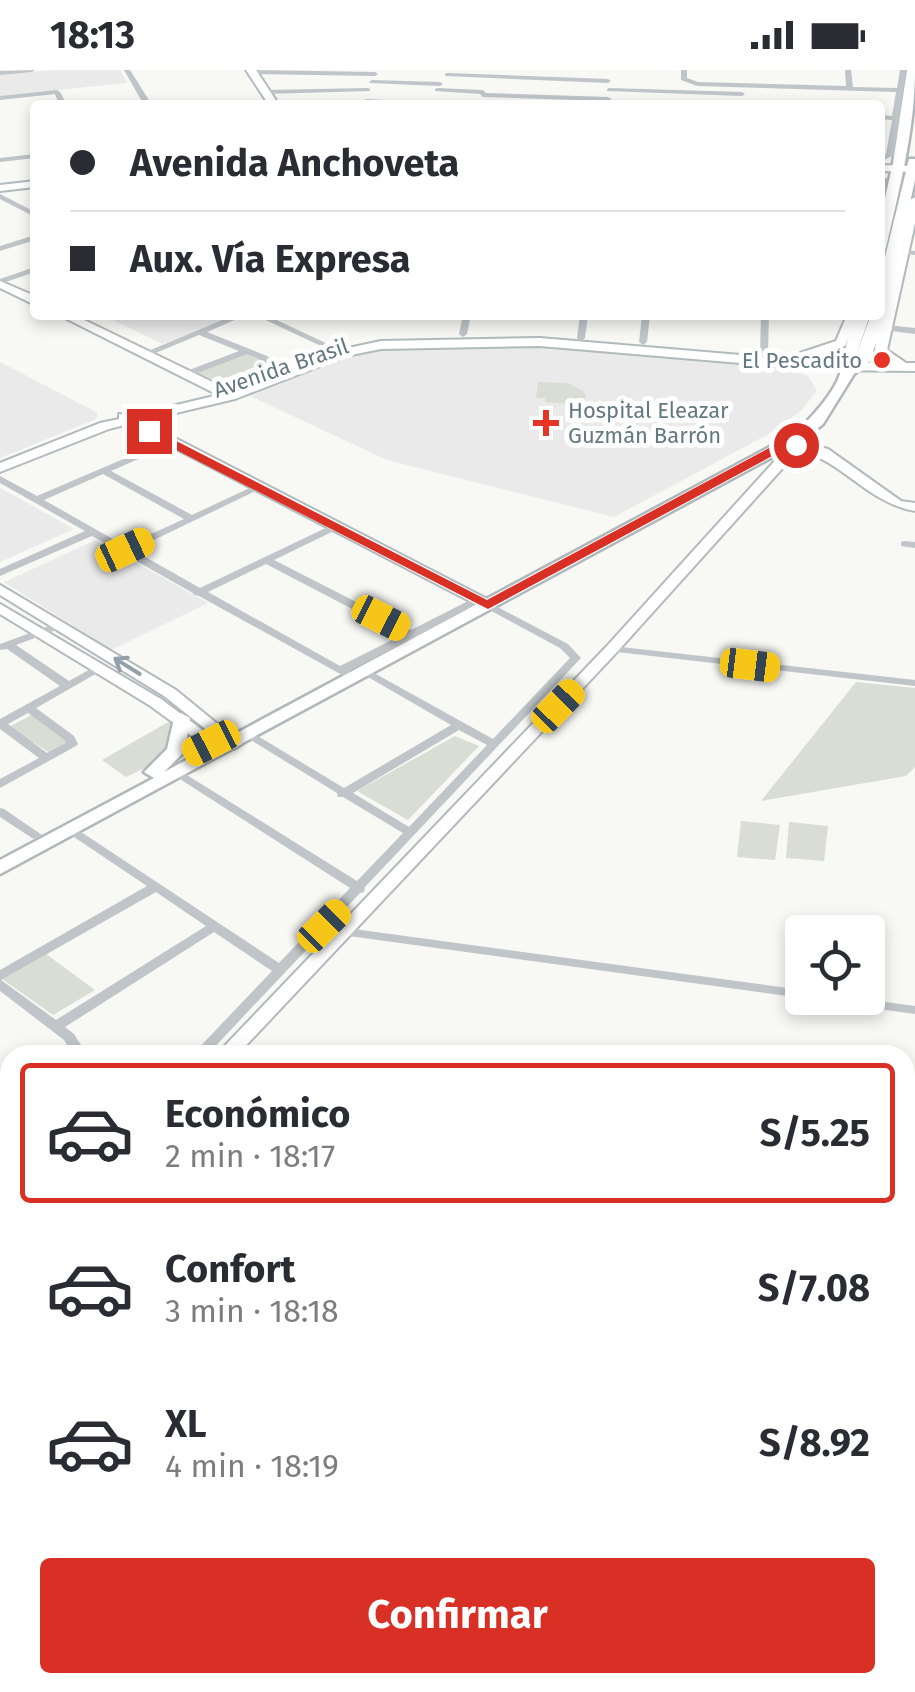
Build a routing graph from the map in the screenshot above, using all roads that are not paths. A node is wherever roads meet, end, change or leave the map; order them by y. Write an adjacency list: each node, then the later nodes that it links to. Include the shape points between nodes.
1 (32, 70): 10 (street)
2 (127, 70): 22 (street)
3 (609, 70): 18 (street)
4 (684, 70): 15 (street, via 690,83)
5 (848, 70): 14 (street)
6 (902, 70): 16 (street)
7 (912, 70): 34 (main road)
8 (252, 71): 12 (street); 17 (main road)
9 (446, 72): 11 (street); 13 (street)
10 (0, 73)
11 (487, 77): 18 (street); 19 (street)
12 (373, 79): 13 (street); 17 (street)
13 (438, 87): 19 (street); 24 (street)
14 (850, 88): 15 (street); 16 (street)
15 (742, 90): 18 (street); 27 (street)
16 (900, 90): 29 (street)
17 (265, 92): 23 (main road)
18 (608, 94): 26 (street)
19 (483, 97): 25 (street)
20 (0, 98): 21 (street, via 57,92)
21 (61, 100)
22 (145, 100)
23 (271, 100)
24 (435, 100)
25 (523, 100)
26 (546, 100)
27 (742, 100)
28 (885, 117): 29 (street)
29 (898, 118): 32 (street)
30 (915, 147): 34 (main road)
31 (30, 157): 33 (street)
32 (885, 159)
33 (0, 160)
34 (908, 166): 40 (main road); 43 (main road)
35 (30, 182): 36 (main road)
36 (0, 185)
37 (0, 196): 39 (street)
38 (915, 200): 40 (main road)
39 (30, 212)
40 (908, 224): 43 (main road)
41 (30, 239): 42 (street)
42 (0, 249)
43 (895, 251): 46 (main road); 47 (main road)
44 (30, 271): 45 (street)
45 (0, 283): 48 (main road)
46 (885, 288)
47 (885, 296)
48 (30, 298)
49 (75, 320): 68 (main road)
50 (229, 320): 60 (street)
51 (270, 320): 65 (street)
52 (466, 320): 61 (street)
53 (583, 320): 63 (street)
54 (645, 320): 64 (street)
55 (766, 320): 67 (street)
56 (850, 320): 69 (main road, via 842,343)
57 (862, 320): 70 (main road)
58 (879, 323): 59 (street); 70 (main road); 72 (main road, via 881,352)
59 (915, 331)
60 (199, 332): 66 (street); 68 (street)
61 (463, 334): 62 (main road, Avenida Brasil); 63 (main road, Avenida Brasil)
62 (419, 338): 65 (main road, Avenida Brasil); 70 (main road, Avenida Brasil)
63 (581, 338): 64 (main road, Avenida Brasil)
64 (643, 342): 67 (main road, Avenida Brasil)
65 (337, 350): 71 (main road, Avenida Brasil); 74 (main road, Avenida Brasil)
66 (248, 351): 71 (street); 73 (street)
67 (764, 352): 69 (main road, Avenida Brasil)
68 (145, 354): 73 (main road)
69 (804, 356): 70 (main road, Avenida Brasil)
70 (856, 365): 72 (main road, Avenida Brasil); 77 (main road)
71 (284, 366): 74 (main road, Avenida Brasil)
72 (912, 367)
73 (188, 374): 74 (main road)
74 (225, 394): 75 (main road, Avenida Brasil)
75 (123, 417): 76 (main road); 78 (main road, Avenida Brasil)
76 (170, 442): 79 (street); 81 (main road)
77 (797, 442): 83 (main road); 92 (main road); 98 (main road)
78 (0, 465)
79 (104, 471): 82 (street); 84 (street)
80 (0, 479): 82 (street)
81 (259, 487): 84 (street); 85 (main road)
82 (36, 500): 86 (street)
83 (915, 508)
84 (192, 519): 87 (street)
85 (336, 526): 88 (street); 92 (main road)
86 (92, 532): 87 (street); 89 (street)
87 (125, 550): 91 (street)
88 (266, 560): 91 (street); 96 (street)
89 (0, 573)
90 (0, 589): 94 (main road)
91 (198, 592): 100 (street)
92 (482, 602): 96 (main road); 108 (street, via 576,658)
93 (0, 608): 95 (main road)
94 (60, 625): 95 (street); 107 (main road, one-way to 94, via 170,693)
95 (43, 633): 97 (street); 99 (main road)
96 (415, 637): 100 (main road)
97 (4, 646): 102 (street)
98 (612, 649): 101 (street); 124 (main road)
99 (100, 668): 102 (street); 104 (main road)
100 (353, 673): 106 (street); 107 (main road)
101 (915, 683)
102 (67, 685): 103 (street)
103 (30, 709): 105 (street); 109 (street, via 73,741)
104 (181, 718): 107 (main road); 110 (main road, via 176,751)
105 (0, 724): 109 (street)
106 (460, 725): 108 (street); 113 (street)
107 (230, 741): 110 (main road); 111 (main road); 113 (street)
108 (495, 745): 116 (street)
109 (46, 758): 112 (street)
110 (153, 772): 117 (main road)
111 (178, 774): 115 (main road); 121 (street)
112 (0, 784)
113 (342, 794): 116 (street)
114 (0, 812): 117 (street)
115 (72, 830): 119 (main road); 120 (street)
116 (410, 832): 121 (street)
117 (36, 835): 118 (main road)
118 (0, 853)
119 (0, 868)
120 (154, 888): 123 (street); 126 (street)
121 (360, 889): 122 (street)
122 (324, 926): 124 (street); 125 (street)
123 (213, 927): 125 (street); 130 (street)
124 (342, 932): 127 (street); 133 (main road)
125 (280, 970): 132 (street)
126 (0, 980): 130 (street)
127 (785, 992)
128 (885, 1006): 129 (street)
129 (915, 1010)
130 (56, 1026): 131 (street)
131 (74, 1045)
132 (209, 1045)
133 (235, 1045)

